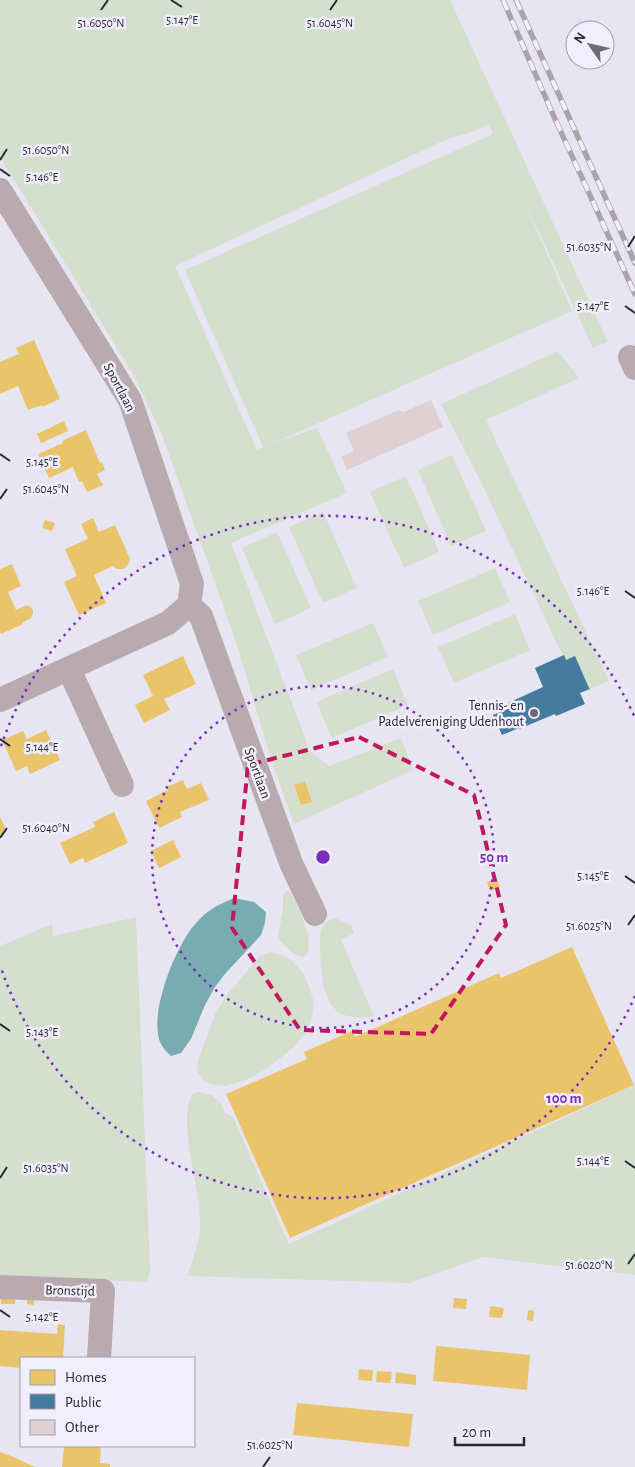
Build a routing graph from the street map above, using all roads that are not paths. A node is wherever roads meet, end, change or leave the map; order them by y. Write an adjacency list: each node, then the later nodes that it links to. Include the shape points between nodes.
1 (0, 190): 2 (street, Sportlaan, via 130,400 192,584)
2 (189, 605): 3 (street, via 168,623); 6 (street, Sportlaan, via 201,616 291,863)
3 (69, 669): 4 (street); 5 (street)
4 (0, 700)
5 (122, 785)
6 (315, 914)
7 (0, 1287): 8 (street, Bronstijd, via 103,1291)
8 (100, 1357)

